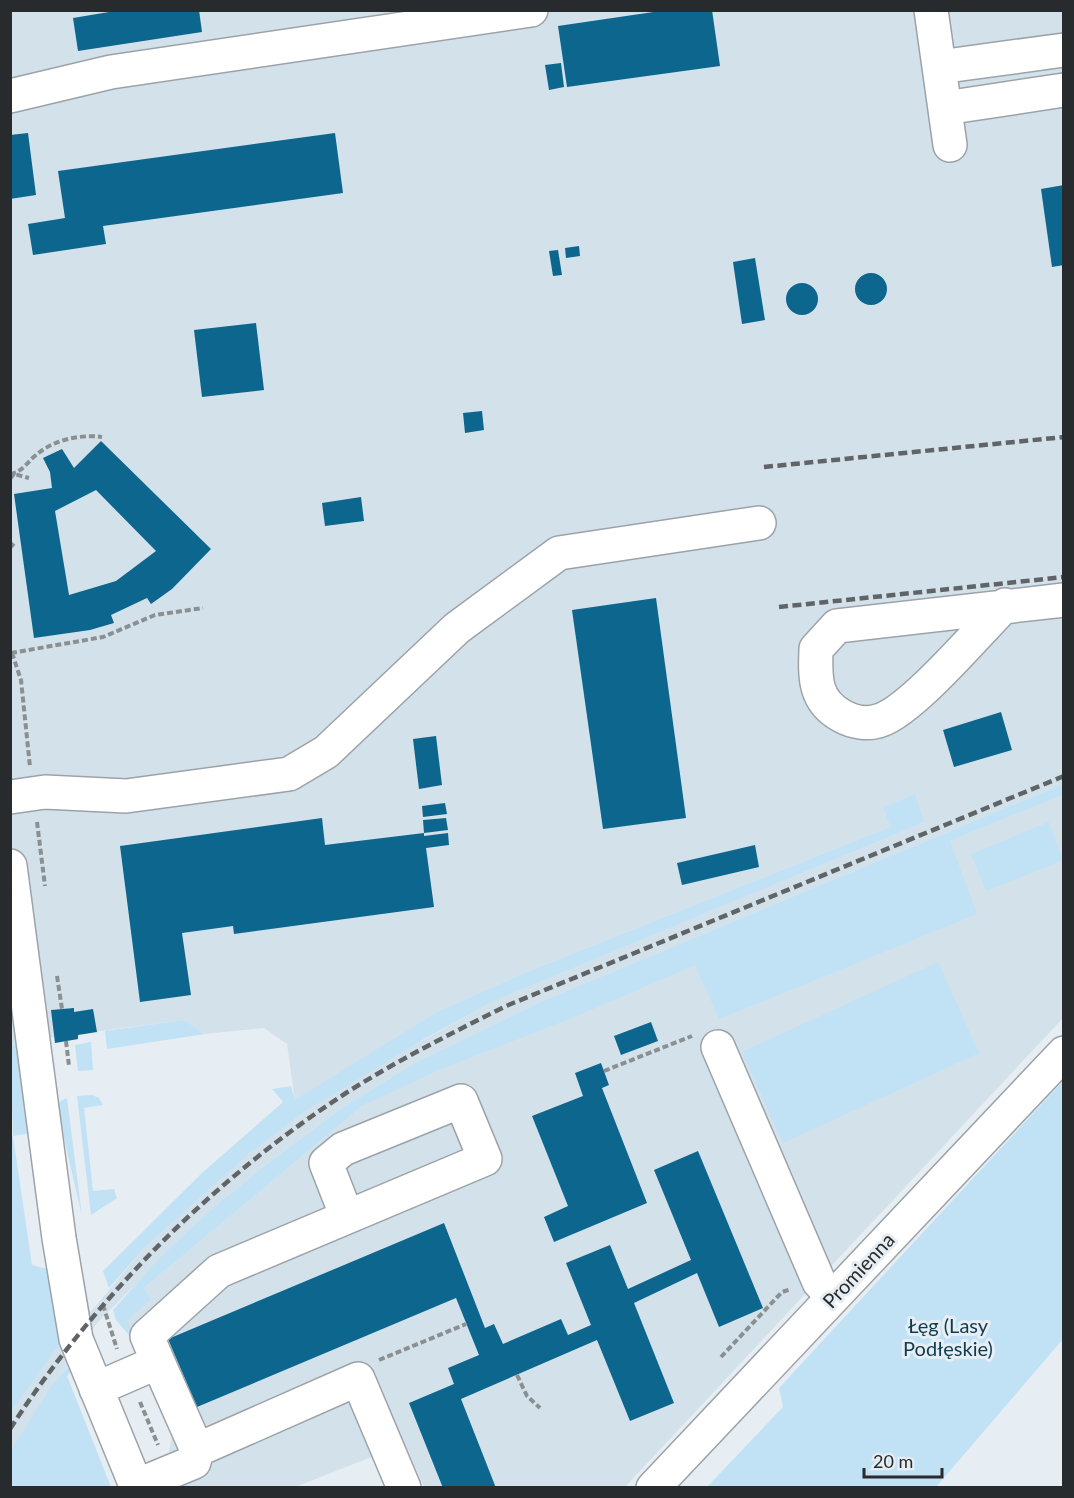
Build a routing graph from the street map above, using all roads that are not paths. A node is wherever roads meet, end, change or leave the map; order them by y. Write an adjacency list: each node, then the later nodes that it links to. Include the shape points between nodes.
1 (531, 10): 6 (street, via 111,72)
2 (931, 10): 4 (street)
3 (1064, 50): 4 (street)
4 (939, 67): 7 (street)
5 (1064, 90): 7 (street)
6 (10, 96)
7 (945, 108): 8 (street)
8 (950, 145)
9 (759, 523): 12 (street, via 559,553 457,628 326,752 289,774 126,796)
10 (1064, 600): 11 (street)
11 (1005, 605): 11 (street, via 905,706 880,721 854,722 829,709 815,682 816,649 837,626)
12 (22, 795)
13 (10, 866): 19 (street, via 59,1238 76,1339)
14 (709, 1040): 17 (street, via 819,1282)
15 (1064, 1053): 17 (street, Promienna)
16 (347, 1217): 16 (street, via 485,1159 461,1101 343,1149 326,1163); 18 (street, via 219,1271 147,1336)
17 (833, 1297): 23 (street, Promienna)
18 (158, 1362): 19 (street); 20 (street)
19 (96, 1389): 21 (street)
20 (197, 1450): 21 (street, via 194,1461); 22 (street, via 358,1379)
21 (137, 1487)
22 (404, 1488)
23 (653, 1488)

